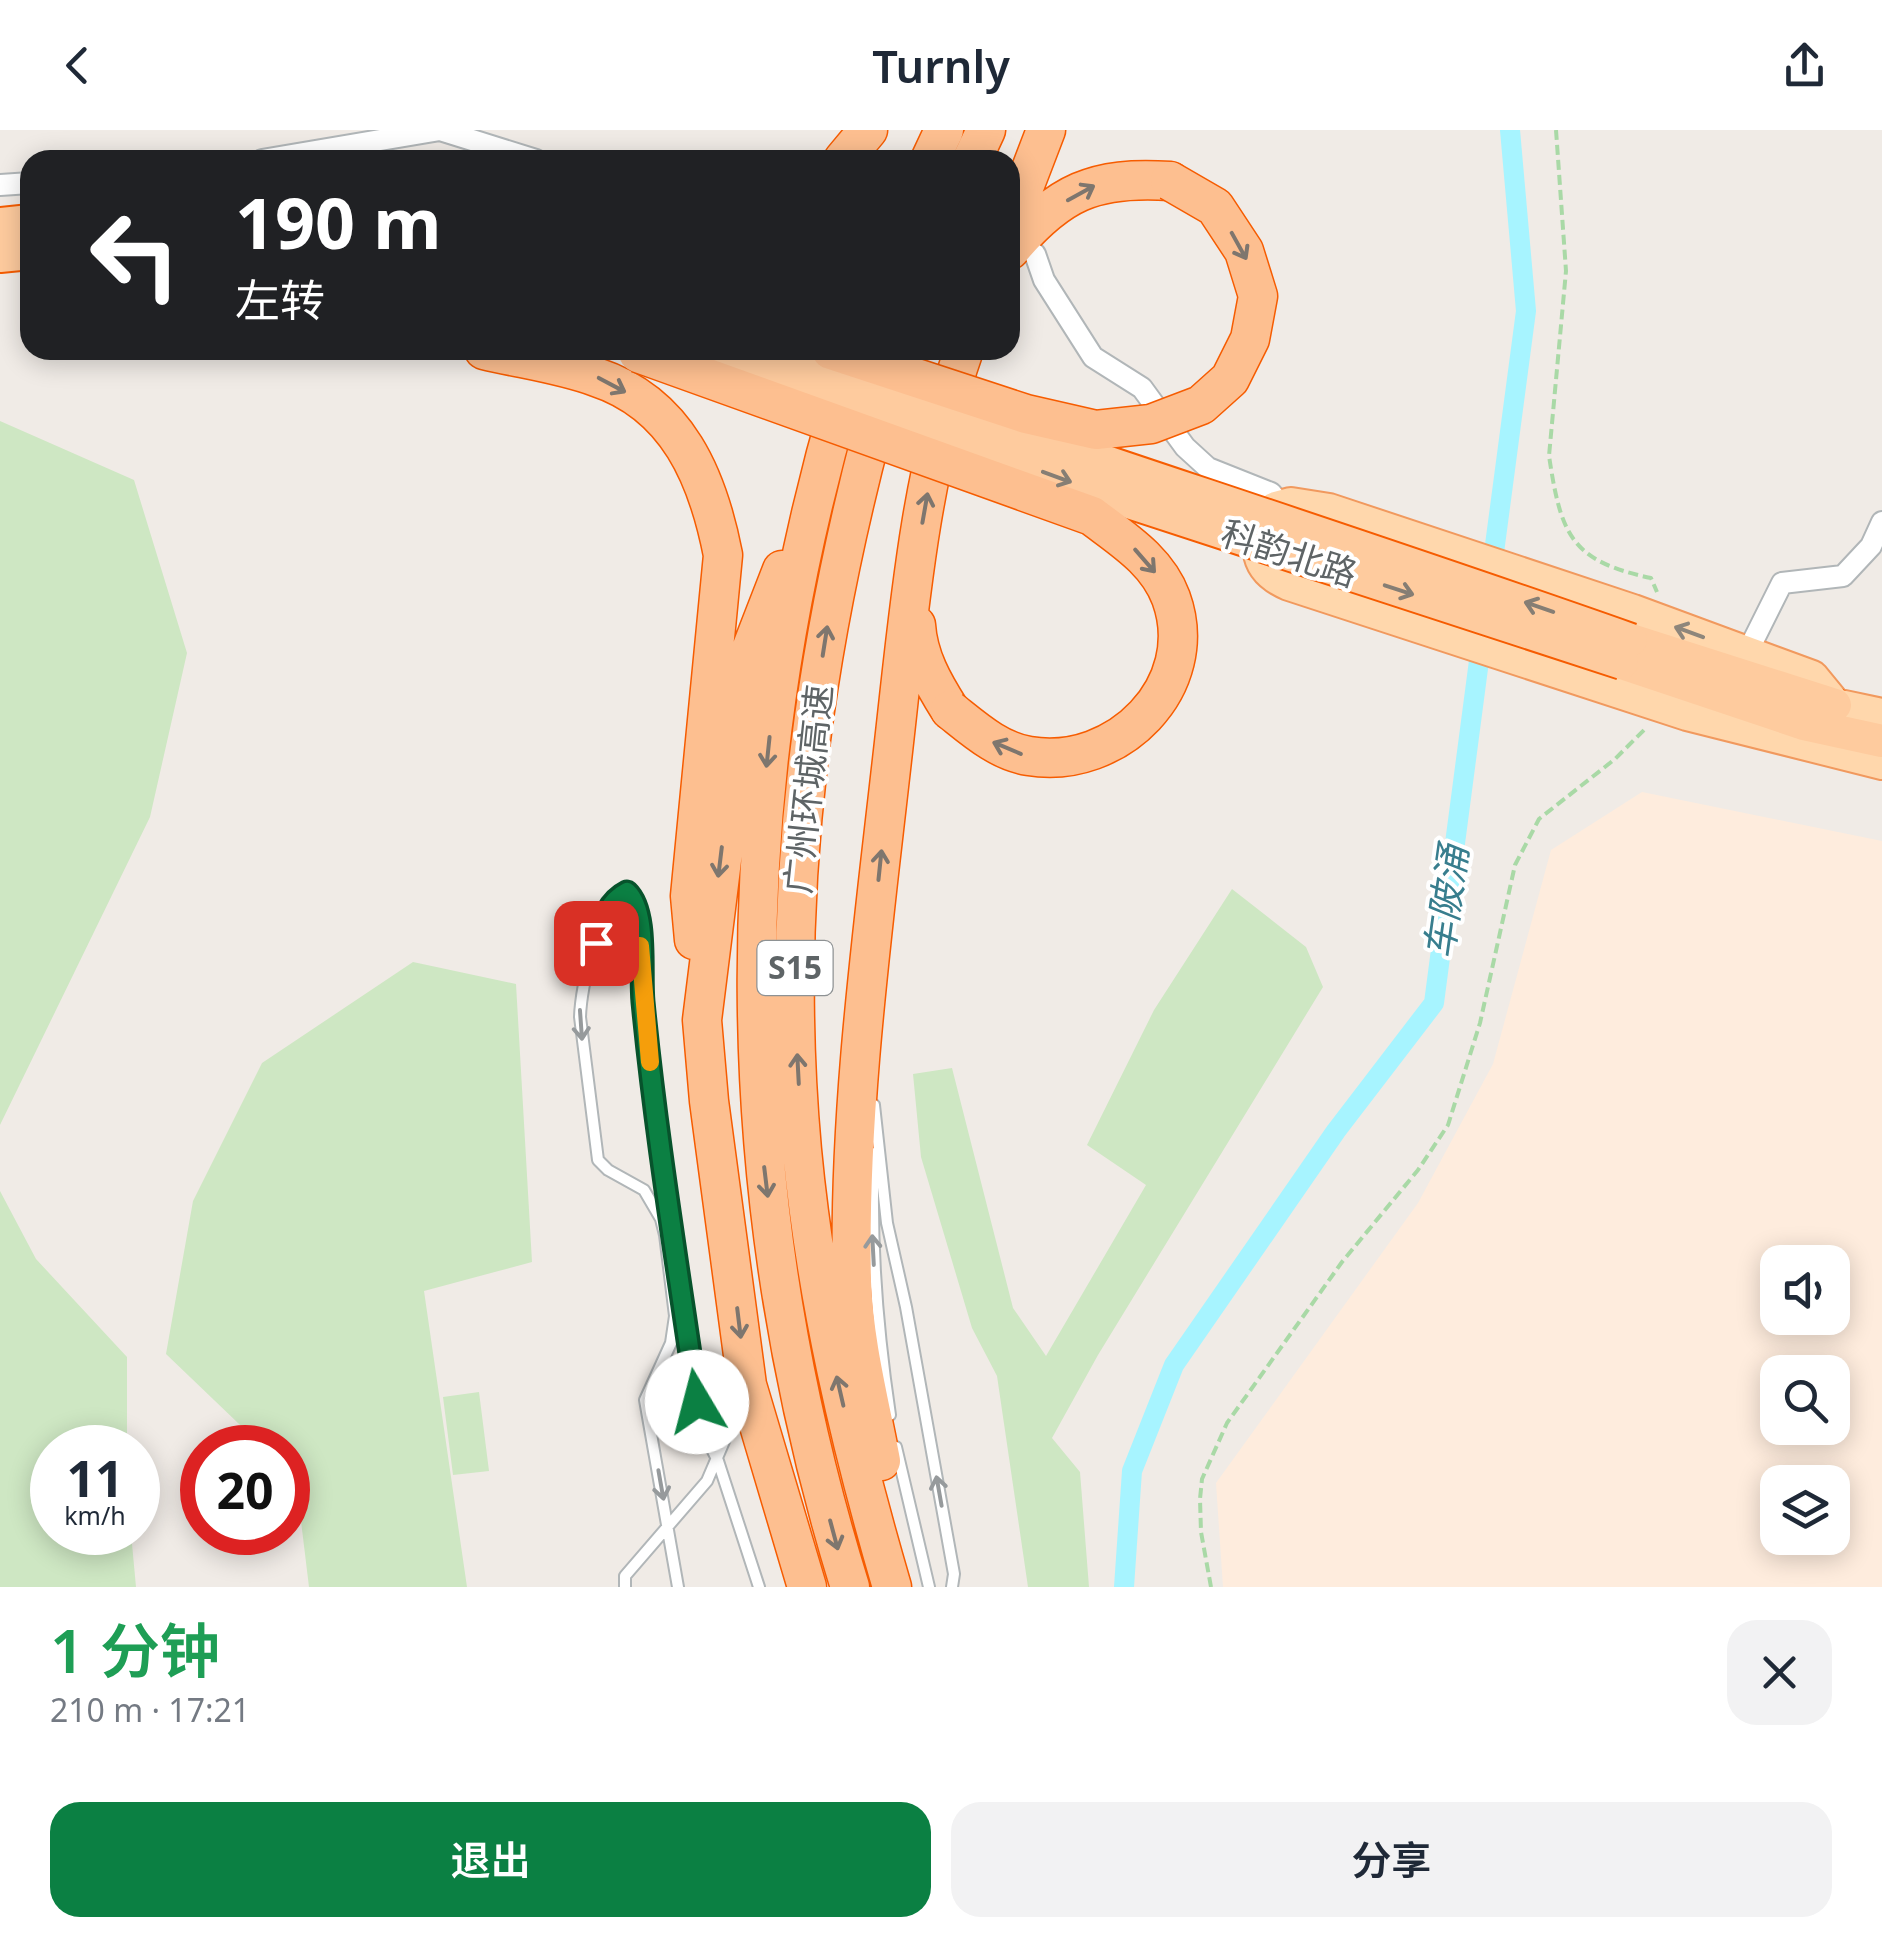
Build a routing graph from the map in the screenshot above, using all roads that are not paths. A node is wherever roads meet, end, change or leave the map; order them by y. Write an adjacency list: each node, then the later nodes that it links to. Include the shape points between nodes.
1 (868, 130): 5 (highway)
2 (1046, 130): 6 (highway)
3 (321, 150): 4 (street, via 440,130)
4 (504, 150)
5 (851, 150)
6 (1020, 198)
7 (1023, 252): 13 (highway, one-way to 13, bridge, via 1036,220 1092,185 1128,178 1170,181 1214,207 1244,251 1258,296 1250,339 1230,378 1200,405 1151,424 1096,430); 17 (street, via 1093,357 1142,388 1208,468 1271,493)
8 (527, 360): 27 (highway, one-way to 27, via 599,377 642,401 695,462 713,505 723,555 690,896)
9 (655, 360): 19 (highway, one-way to 19, bridge, via 1092,516 1146,557 1171,598 1177,642 1165,690 1140,724 1104,747 1060,758 1026,756 986,739 950,710 930,678 917,641)
10 (730, 360): 20 (highway, 科韵北路, one-way to 20, bridge, via 1096,491)
11 (809, 360): 20 (highway, 科韵北路, one-way to 11, bridge, via 1386,553)
12 (853, 360): 16 (highway, 广州环城高速 / S15)
13 (861, 360)
14 (893, 360): 39 (highway, 广州环城高速 / S15, one-way to 14, via 838,1381 816,1260 802,1149 795,953 806,762 831,602)
15 (961, 360): 19 (highway, one-way to 15, via 943,411)
16 (814, 500): 27 (highway, one-way to 27, via 747,660); 38 (highway, 广州环城高速 / S15, one-way to 38, via 790,611 760,831 758,1054 778,1281 816,1465)
17 (1282, 506): 20 (main road, via 1310,506 1364,521); 20 (main road, via 1261,534 1260,558 1289,584 1338,601)
18 (1882, 522): 21 (street, via 1871,546 1843,576 1782,582)
19 (913, 575): 26 (highway, one-way to 19)
20 (1627, 652): 21 (main road, one-way to 20, via 1664,622); 22 (highway, 科韵北路); 24 (highway, 科韵北路, via 1804,724); 25 (main road, via 1667,708)
21 (1747, 653): 22 (main road, via 1812,677)
22 (1834, 706): 23 (main road, 科韵北路)
23 (1882, 715)
24 (1882, 741)
25 (1882, 763)
26 (873, 937): 28 (lane); 40 (highway, via 856,1130 852,1284)
27 (702, 1020): 31 (highway, one-way to 31)
28 (873, 1055)
29 (874, 1090): 30 (lane)
30 (875, 1121): 41 (lane, one-way to 30, via 881,1354 871,1212); 42 (lane, one-way to 30, via 886,1223)
31 (747, 1385): 32 (lane); 37 (highway)
32 (718, 1460): 33 (lane); 33 (lane, one-way to 33, via 697,1402 651,1070 639,914 627,892 604,916 580,1017 598,1160 644,1190 664,1235 675,1316 645,1400); 36 (lane)
33 (668, 1524): 34 (lane, via 625,1576); 35 (lane)
34 (625, 1587)
35 (678, 1587)
36 (759, 1587)
37 (807, 1587)
38 (850, 1587)
39 (892, 1587)
40 (903, 1587)
41 (928, 1587)
42 (952, 1587)

